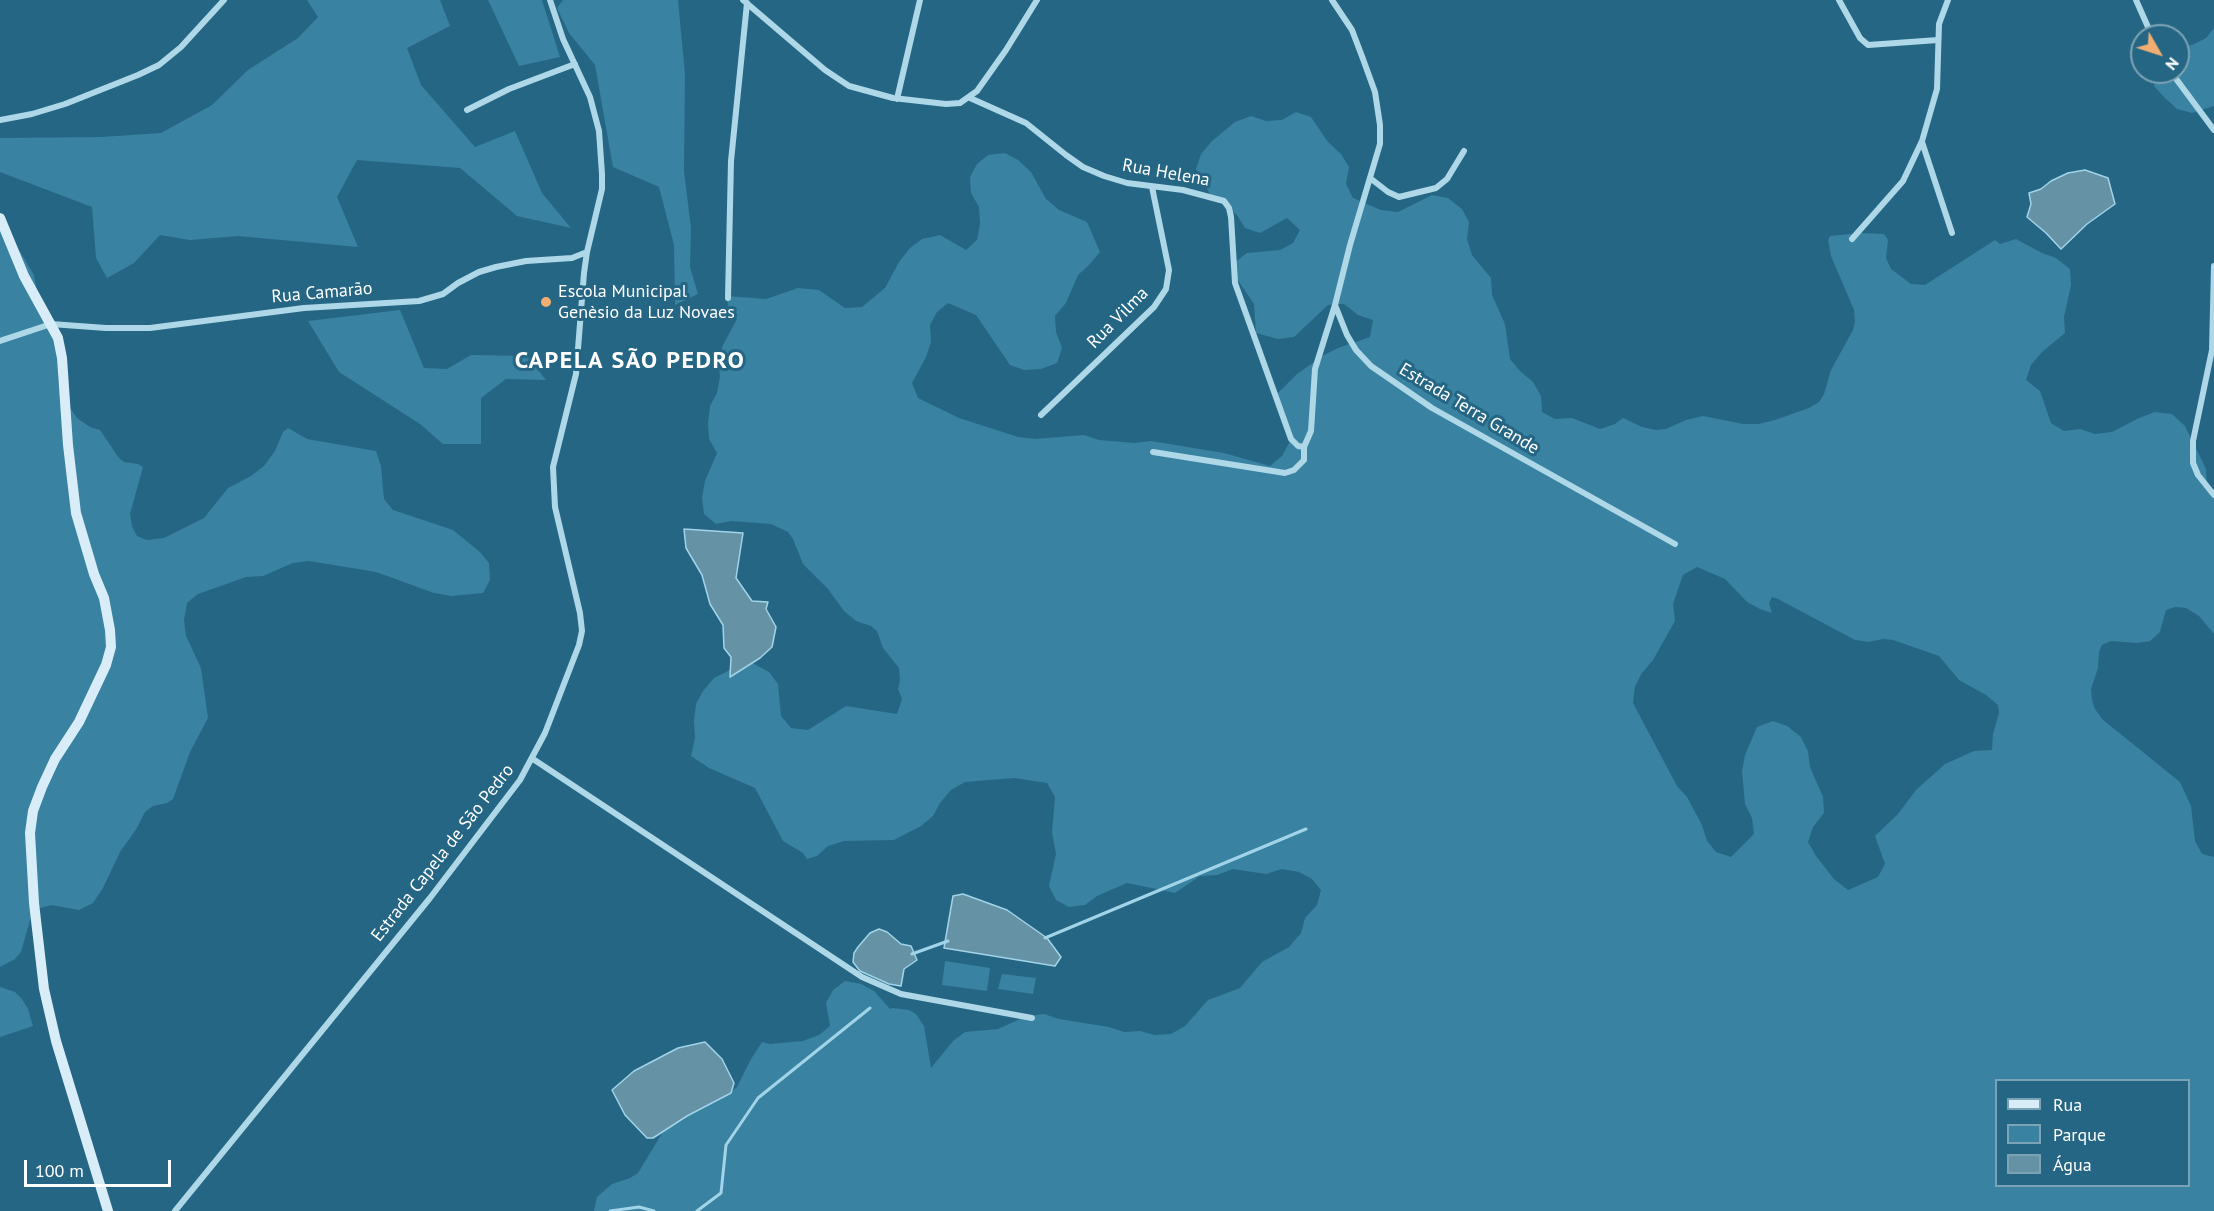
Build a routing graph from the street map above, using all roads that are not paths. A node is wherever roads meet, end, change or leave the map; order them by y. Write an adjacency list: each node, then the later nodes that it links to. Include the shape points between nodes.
1 (224, 0): 17 (street, via 159,65 65,104)
2 (550, 0): 12 (street, Estrada Capela de São Pedro)
3 (920, 0): 15 (street)
4 (1036, 0): 14 (street, via 992,72)
5 (1332, 0): 21 (street, via 1352,30 1375,92 1380,144)
6 (1839, 0): 11 (street, via 1868,45)
7 (1948, 0): 11 (street)
8 (2136, 0): 10 (street)
9 (745, 2): 15 (street, via 839,81); 28 (street, via 731,161)
10 (2146, 24)
11 (1938, 40): 19 (street, via 1937,89)
12 (575, 64): 16 (street); 26 (street, Estrada Capela de São Pedro, via 596,116 603,174)
13 (2178, 84): 18 (street)
14 (970, 98): 15 (street, via 960,104); 22 (street, Rua Helena, via 1026,123 1083,167 1127,183)
15 (897, 99)
16 (467, 110)
17 (0, 120)
18 (2214, 130)
19 (1922, 141): 24 (street); 25 (street, via 1903,181)
20 (1464, 151): 21 (street, via 1447,180 1436,188 1399,197)
21 (1370, 178): 29 (street)
22 (1152, 187): 32 (street, Rua Vilma, via 1169,270 1166,289 1154,307); 33 (street, Rua Helena, via 1184,190 1224,201 1229,208 1234,283 1291,439)
23 (0, 218): 30 (street, via 24,276)
24 (1952, 233)
25 (1852, 239)
26 (587, 252): 30 (street, Rua Camarão, via 572,258 496,267 443,294 420,301 304,308 150,328); 37 (street, Estrada Capela de São Pedro, via 576,374 553,467 555,507 582,631)
27 (2214, 266): 35 (street, via 2212,350 2193,441 2193,463)
28 (728, 298)
29 (1335, 305): 33 (street, via 1315,369 1311,432); 36 (street, Estrada Terra Grande, via 1356,350 1387,378 1432,408)
30 (51, 324): 31 (street); 39 (street, via 62,358 76,513 109,615 111,647 90,700 42,787 31,822 31,862 46,999)
31 (0, 341)
32 (1041, 415)
33 (1304, 447): 34 (street, via 1304,460 1284,473)
34 (1153, 452)
35 (2214, 495)
36 (1676, 544)
37 (533, 759): 38 (street, via 862,977 901,994); 40 (street, Estrada Capela de São Pedro, via 430,898)
38 (1032, 1018)
39 (108, 1211)
40 (175, 1211)

